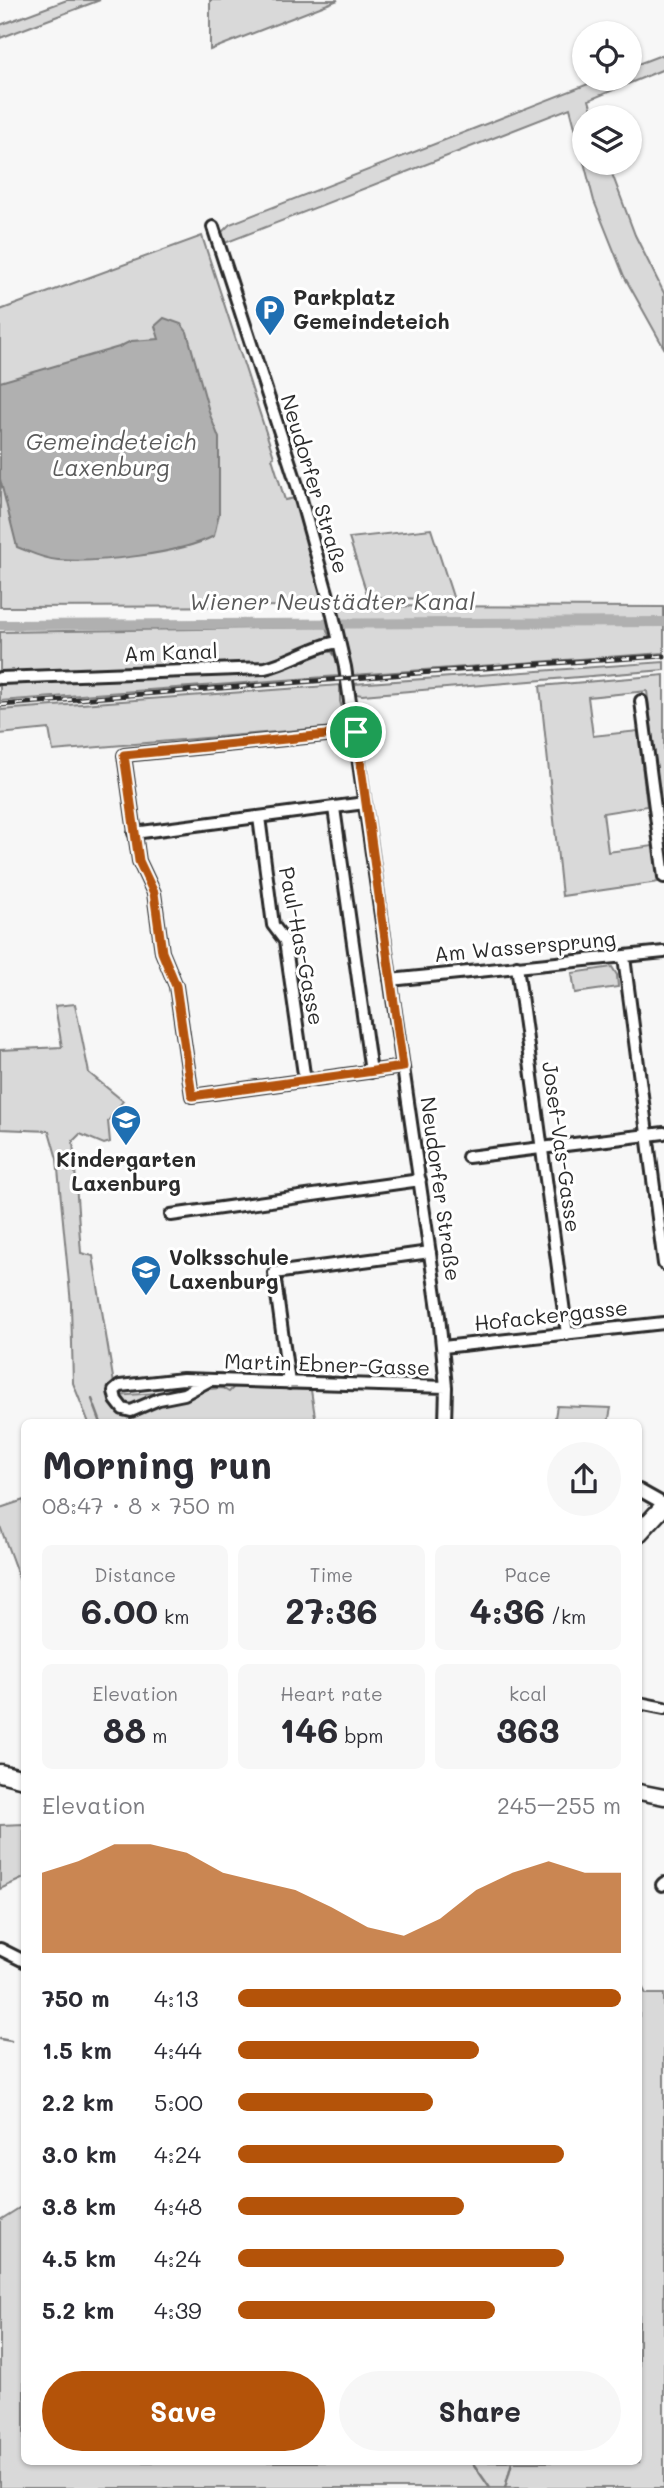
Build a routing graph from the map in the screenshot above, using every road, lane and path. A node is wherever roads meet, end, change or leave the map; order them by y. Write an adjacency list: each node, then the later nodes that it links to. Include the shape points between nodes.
1 (213, 228): 2 (street, Neudorfer Straße, via 297,485)
2 (338, 642): 3 (street, Am Kanal, via 265,668); 5 (street, Neudorfer Straße)
3 (0, 678)
4 (641, 702): 10 (street)
5 (356, 732): 6 (street, Neudorfer Straße); 9 (street, via 124,755)
6 (365, 803): 7 (street); 14 (street, Neudorfer Straße)
7 (334, 808): 8 (street); 16 (street)
8 (259, 817): 9 (street); 17 (street, Paul-Has-Gasse, via 273,925 285,941)
9 (134, 833): 17 (street, via 139,861 154,893 162,952 176,986 192,1096)
10 (664, 877)
11 (664, 952): 12 (street, Am Wassersprung)
12 (624, 957): 13 (street, Am Wassersprung); 19 (street)
13 (517, 965): 14 (street, Am Wassersprung); 20 (street, Josef-Vas-Gasse)
14 (390, 980): 15 (street, Neudorfer Straße)
15 (403, 1067): 16 (street); 22 (street, Neudorfer Straße)
16 (371, 1072): 17 (street)
17 (305, 1081)
18 (664, 1133): 19 (street)
19 (647, 1135): 20 (street); 25 (street)
20 (542, 1149): 21 (street); 27 (street, Josef-Vas-Gasse)
21 (468, 1157)
22 (419, 1180): 23 (street); 24 (street, Neudorfer Straße)
23 (171, 1215)
24 (430, 1252): 28 (street, Neudorfer Straße); 30 (street, via 274,1273)
25 (664, 1264)
26 (664, 1323): 27 (street, Hofackergasse)
27 (567, 1334): 28 (street, Hofackergasse)
28 (443, 1347): 31 (street, Neudorfer Straße)
29 (208, 1381): 29 (street, Martin Ebner-Gasse, via 131,1411 123,1409 114,1391 120,1386 183,1379); 30 (street, Martin Ebner-Gasse)
30 (289, 1383): 31 (street, Martin Ebner-Gasse)
31 (446, 1387): 32 (street, Neudorfer Straße)
32 (445, 1419)
33 (642, 1492): 34 (street)
34 (664, 1505): 35 (main road)
35 (642, 1530)
36 (642, 1704): 37 (street)
37 (664, 1708)
38 (0, 1773): 39 (main road)
39 (21, 1778)
40 (642, 1793): 41 (street)
41 (664, 1797)
42 (0, 1949): 43 (street)
43 (21, 1960)

